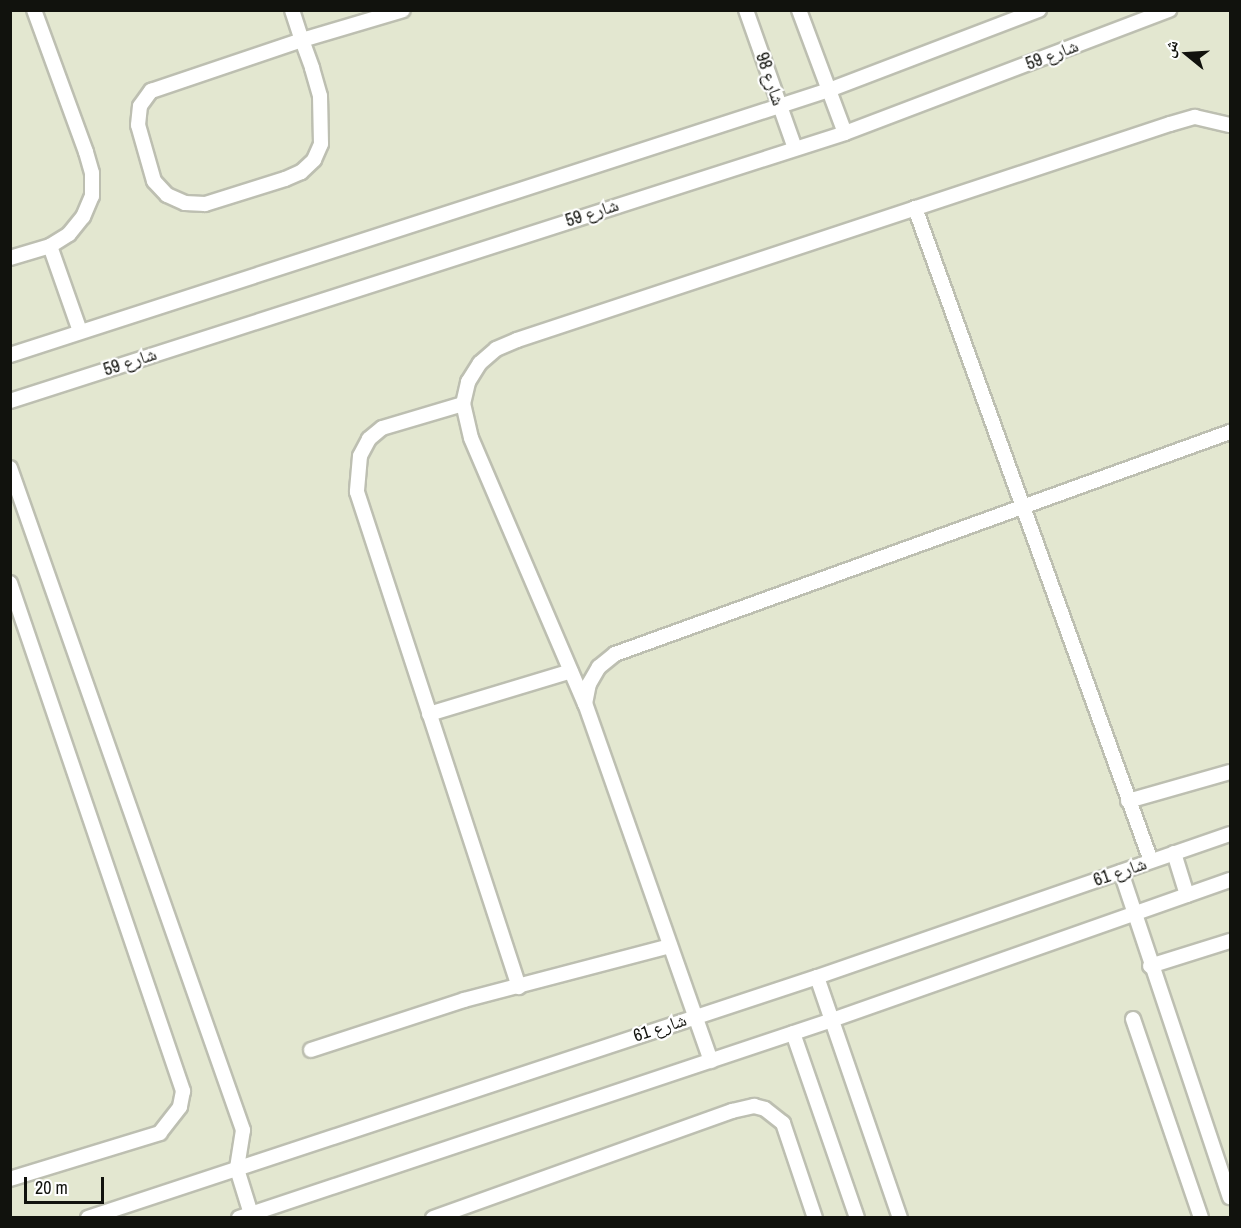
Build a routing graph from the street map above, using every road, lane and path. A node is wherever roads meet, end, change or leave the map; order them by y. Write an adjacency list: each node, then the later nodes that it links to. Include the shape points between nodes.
1 (34, 10): 15 (lane, via 93,173 92,196 83,217 69,234)
2 (292, 10): 8 (lane)
3 (403, 10): 8 (lane)
4 (746, 10): 10 (lane, شارع 98)
5 (799, 10): 9 (lane)
6 (1039, 10): 9 (lane)
7 (1169, 10): 12 (lane, شارع 59)
8 (302, 40): 8 (lane, via 320,96 321,144 314,160 285,179 205,204 185,203 167,195 154,181 138,125 140,106 151,91)
9 (829, 90): 10 (lane); 12 (lane)
10 (779, 104): 13 (lane, شارع 98); 17 (lane)
11 (1230, 125): 14 (lane, via 1195,117)
12 (845, 133): 13 (lane, شارع 59)
13 (795, 148): 19 (lane, شارع 59)
14 (915, 208): 20 (lane, via 496,349 480,363 468,382); 23 (lane)
15 (50, 246): 16 (lane); 17 (lane)
16 (10, 258)
17 (80, 331): 18 (lane)
18 (10, 355)
19 (10, 401)
20 (463, 404): 25 (lane, via 471,438); 27 (lane, via 382,428 369,439 356,473 361,510)
21 (1230, 432): 23 (lane)
22 (10, 468): 48 (lane, via 243,1130)
23 (1022, 507): 26 (lane, via 615,654 594,675); 29 (lane)
24 (10, 583): 49 (lane, via 183,1091 177,1114 160,1132)
25 (571, 671): 26 (lane); 27 (lane)
26 (585, 704): 38 (lane)
27 (429, 714): 41 (lane)
28 (1230, 772): 29 (lane)
29 (1128, 801): 32 (lane)
30 (1230, 834): 31 (lane, شارع 61)
31 (1174, 853): 32 (lane, شارع 61); 35 (lane)
32 (1150, 861): 33 (lane, شارع 61)
33 (1120, 872): 36 (lane); 40 (lane, شارع 61)
34 (1230, 880): 35 (lane)
35 (1187, 895): 36 (lane)
36 (1134, 915): 39 (lane); 44 (lane)
37 (1230, 941): 39 (lane)
38 (670, 946): 41 (lane); 42 (lane)
39 (1150, 966): 50 (lane)
40 (817, 976): 42 (lane, شارع 61); 44 (lane)
41 (519, 987): 46 (lane, via 464,1000)
42 (695, 1017): 47 (lane); 48 (lane, شارع 61)
43 (1132, 1018): 57 (lane)
44 (832, 1020): 45 (lane); 56 (lane)
45 (793, 1033): 47 (lane); 55 (lane)
46 (311, 1050)
47 (711, 1061): 51 (lane)
48 (237, 1169): 51 (lane); 52 (lane, شارع 61)
49 (10, 1179)
50 (1230, 1197)
51 (245, 1216)
52 (88, 1218)
53 (433, 1218): 54 (lane, via 732,1111 754,1107 765,1109 783,1124)
54 (815, 1218)
55 (857, 1218)
56 (900, 1218)
57 (1201, 1218)

